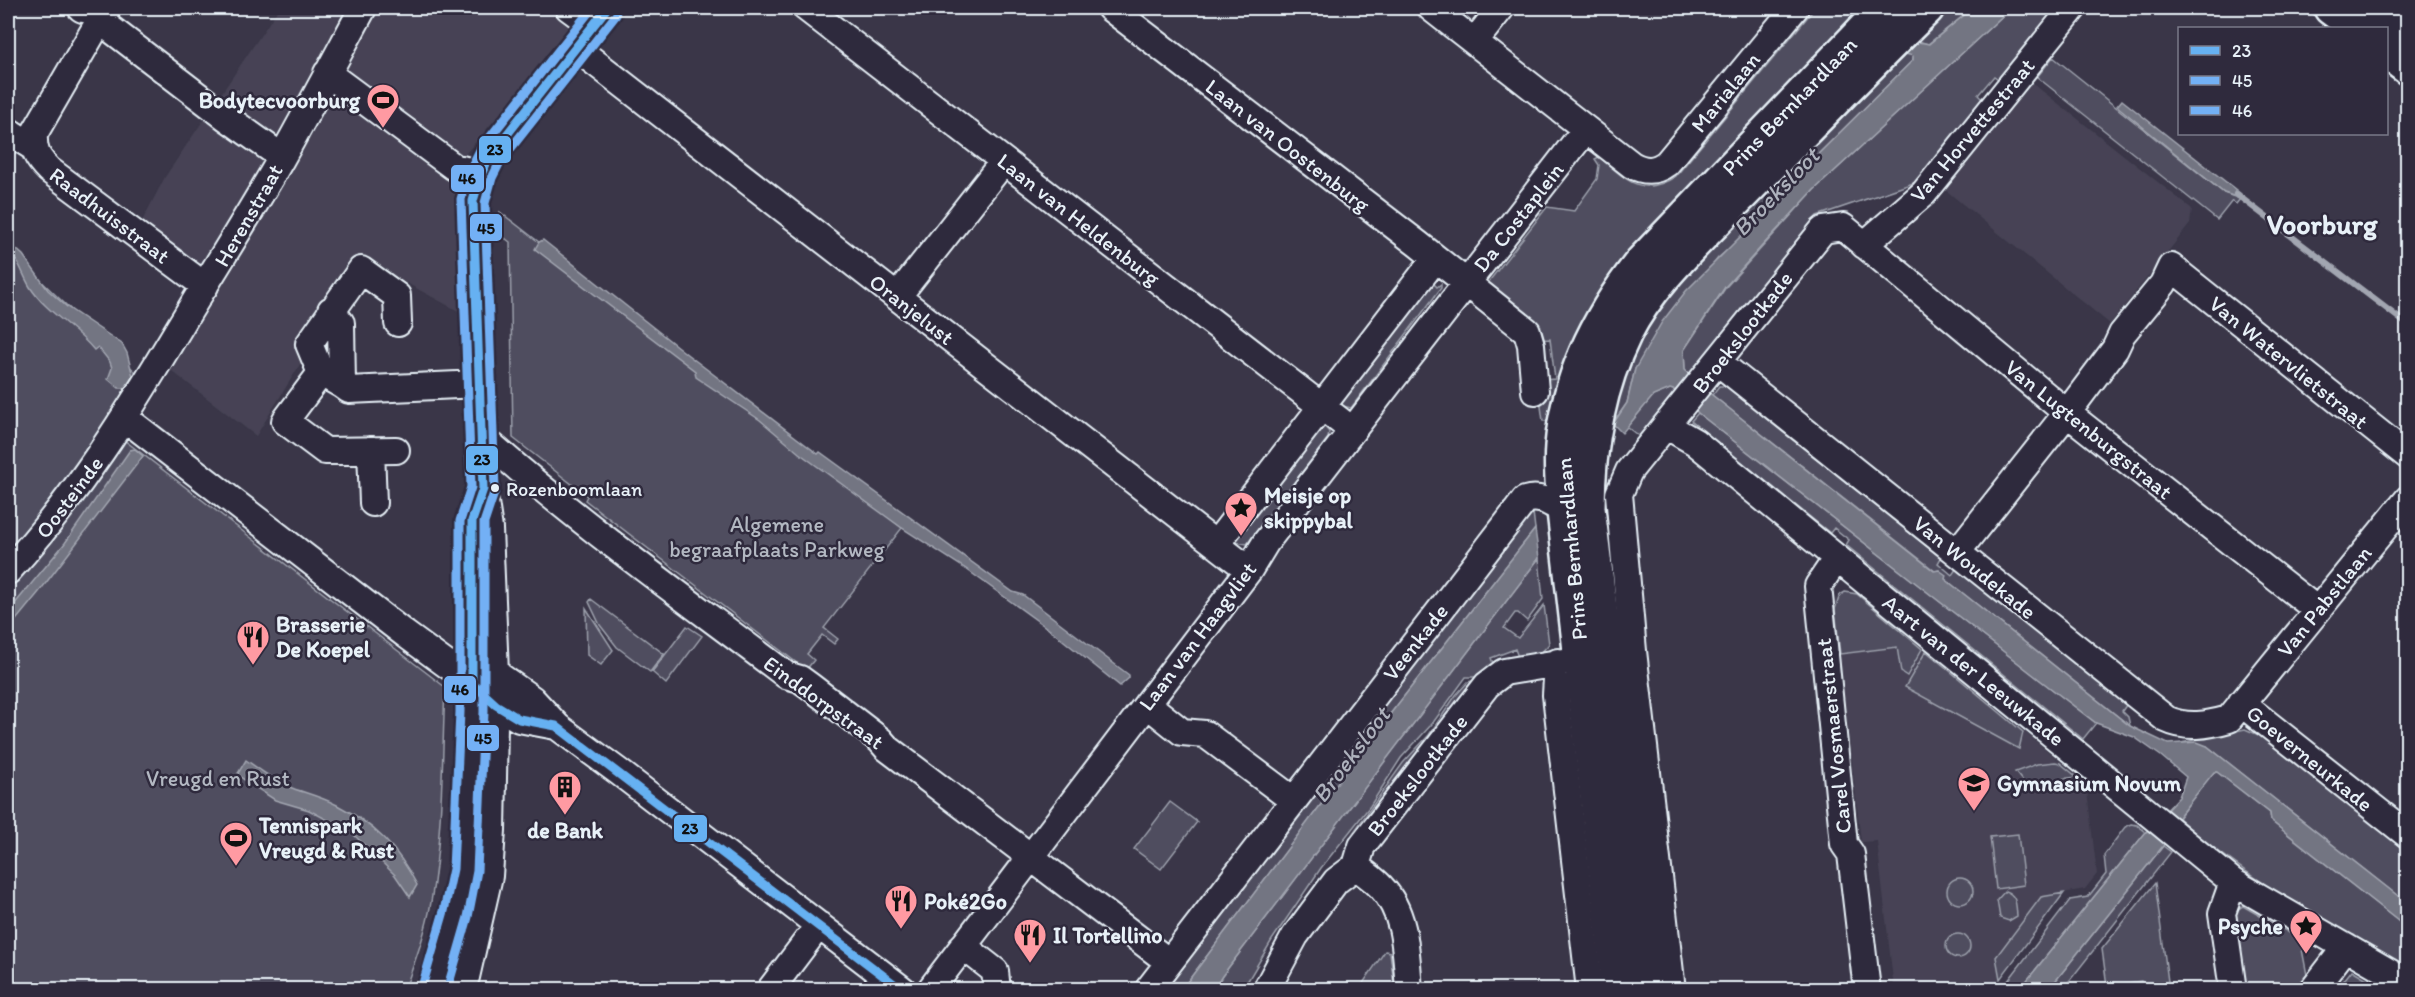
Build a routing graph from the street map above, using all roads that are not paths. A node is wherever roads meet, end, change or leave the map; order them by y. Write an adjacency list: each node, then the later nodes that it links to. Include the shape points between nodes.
1 (363, 8): 21 (street, Herenstraat)
2 (569, 8): 14 (street)
3 (806, 8): 26 (street, Laan van Heldenburg)
4 (1110, 8): 29 (street, Laan van Oostenburg)
5 (1431, 8): 17 (street)
6 (1501, 8): 17 (street)
7 (1795, 8): 22 (street, Marialaan, via 1659,168 1641,170)
8 (1885, 8): 49 (main road, Prins Bernhardlaan, via 1668,232 1615,296 1586,351 1569,405 1562,446)
9 (1927, 8): 45 (main road, Prins Bernhardlaan, via 1665,274 1626,330 1610,366 1589,455)
10 (2073, 8): 28 (street, Van Horvettestraat, via 1924,193)
11 (2331, 8): 15 (main road)
12 (2372, 8): 16 (main road)
13 (92, 11): 24 (street, Raadhuisstraat, via 34,134); 25 (street)
14 (599, 16): 18 (street)
15 (2357, 27)
16 (2408, 36)
17 (1475, 40): 22 (street)
18 (575, 47): 27 (street, via 489,156); 32 (street, Oranjelust)
19 (2388, 53): 20 (main road)
20 (2408, 68)
21 (327, 72): 25 (street, Herenstraat); 27 (street, via 454,167)
22 (1586, 129): 30 (street, Da Costaplein)
23 (8, 131): 24 (street)
24 (33, 147): 31 (street, Raadhuisstraat, via 49,170)
25 (282, 157): 31 (street, Herenstraat)
26 (1004, 161): 32 (street); 38 (street, Laan van Heldenburg)
27 (481, 174): 36 (street, via 473,201)
28 (1864, 245): 34 (street, Broekslootkade, via 1843,227 1823,230); 39 (street, Van Lugtenburgstraat)
29 (1435, 259): 30 (street, Laan van Oostenburg); 38 (street, Laan van Haagvliet)
30 (1465, 283): 37 (street, Da Costaplein, via 1527,331); 42 (street, Laan van Haagvliet)
31 (205, 286): 40 (street, Herenstraat)
32 (897, 297): 50 (street, Oranjelust)
33 (398, 323): 35 (street, via 397,296 365,264 331,310 340,323)
34 (1713, 369): 41 (street, Broekslootkade); 51 (street, Van Woudekade)
35 (331, 379): 36 (street, via 349,390); 48 (street, via 285,421 325,451 384,450)
36 (479, 384): 43 (street)
37 (1535, 392)
38 (1321, 406): 42 (street, Laan van Heldenburg); 50 (street, Laan van Haagvliet)
39 (2067, 413): 44 (street, Van Watervlietstraat, via 2122,334 2163,284 2171,267); 51 (street); 55 (street, Van Lugtenburgstraat)
40 (125, 418): 54 (street, Oosteinde, via 55,517); 57 (street, via 405,634)
41 (1673, 418): 46 (street, Broekslootkade, via 1629,471); 52 (street, Aart van der Leeuwkade, via 1695,442)
42 (1352, 429): 53 (street, Laan van Haagvliet)
43 (481, 443): 57 (street, via 489,529); 64 (street, Einddorpstraat, via 489,443 786,675 811,687)
44 (2408, 456)
45 (1588, 481): 46 (street, Prins Bernhardlaan); 56 (main road, Prins Bernhardlaan)
46 (1618, 494): 56 (street, Prins Bernhardlaan)
47 (2408, 499): 55 (street, Van Pabstlaan)
48 (373, 503)
49 (1564, 511): 56 (main road, Prins Bernhardlaan); 62 (street, Veenkade, via 1545,500 1525,500)
50 (1216, 544): 53 (street, Oranjelust)
51 (1957, 552): 58 (street, Van Woudekade, via 2176,724 2206,725 2229,719)
52 (1837, 558): 66 (street, Aart van der Leeuwkade); 85 (street, Carel Vosmaerstraat, via 1818,586 1844,844 1851,854)
53 (1249, 570): 59 (street, Laan van Haagvliet)
54 (8, 571)
55 (2317, 610): 58 (street, Van Pabstlaan)
56 (1594, 657): 65 (street, Broekslootkade, via 1504,672 1487,685 1362,846); 81 (street, Prins Bernhardlaan, via 1556,695); 82 (main road, Prins Bernhardlaan); 83 (main road, Prins Bernhardlaan); 84 (street, Prins Bernhardlaan)
57 (484, 678): 60 (street); 61 (street, via 532,699); 72 (street, via 465,870)
58 (2241, 703): 63 (street, Goeverneurkade)
59 (1147, 704): 62 (street, via 1182,732 1205,734); 64 (street, Laan van Haagvliet)
60 (495, 705): 61 (street, via 519,719); 73 (street, via 489,876)
61 (556, 726): 67 (street)
62 (1293, 800): 70 (street, Veenkade)
63 (2408, 835)
64 (1030, 856): 68 (street, Laan van Haagvliet); 70 (street, Einddorpstraat)
65 (1356, 866): 79 (street, Broekslootkade, via 1336,881 1302,927); 80 (street, via 1382,887 1399,915)
66 (2233, 882): 69 (street, Aart van der Leeuwkade); 86 (street, via 2222,913)
67 (819, 925): 74 (street); 75 (street)
68 (963, 946): 76 (street, Laan van Haagvliet); 77 (street, via 994,971)
69 (2346, 947): 71 (street, Aart van der Leeuwkade); 87 (street)
70 (1169, 962): 78 (street, Veenkade)
71 (2408, 983)
72 (434, 990)
73 (460, 990)
74 (770, 990)
75 (903, 990)
76 (930, 990)
77 (997, 990)
78 (1148, 990)
79 (1266, 990)
80 (1409, 990)
81 (1590, 990)
82 (1619, 990)
83 (1646, 990)
84 (1672, 990)
85 (1867, 990)
86 (2233, 990)
87 (2313, 990)

